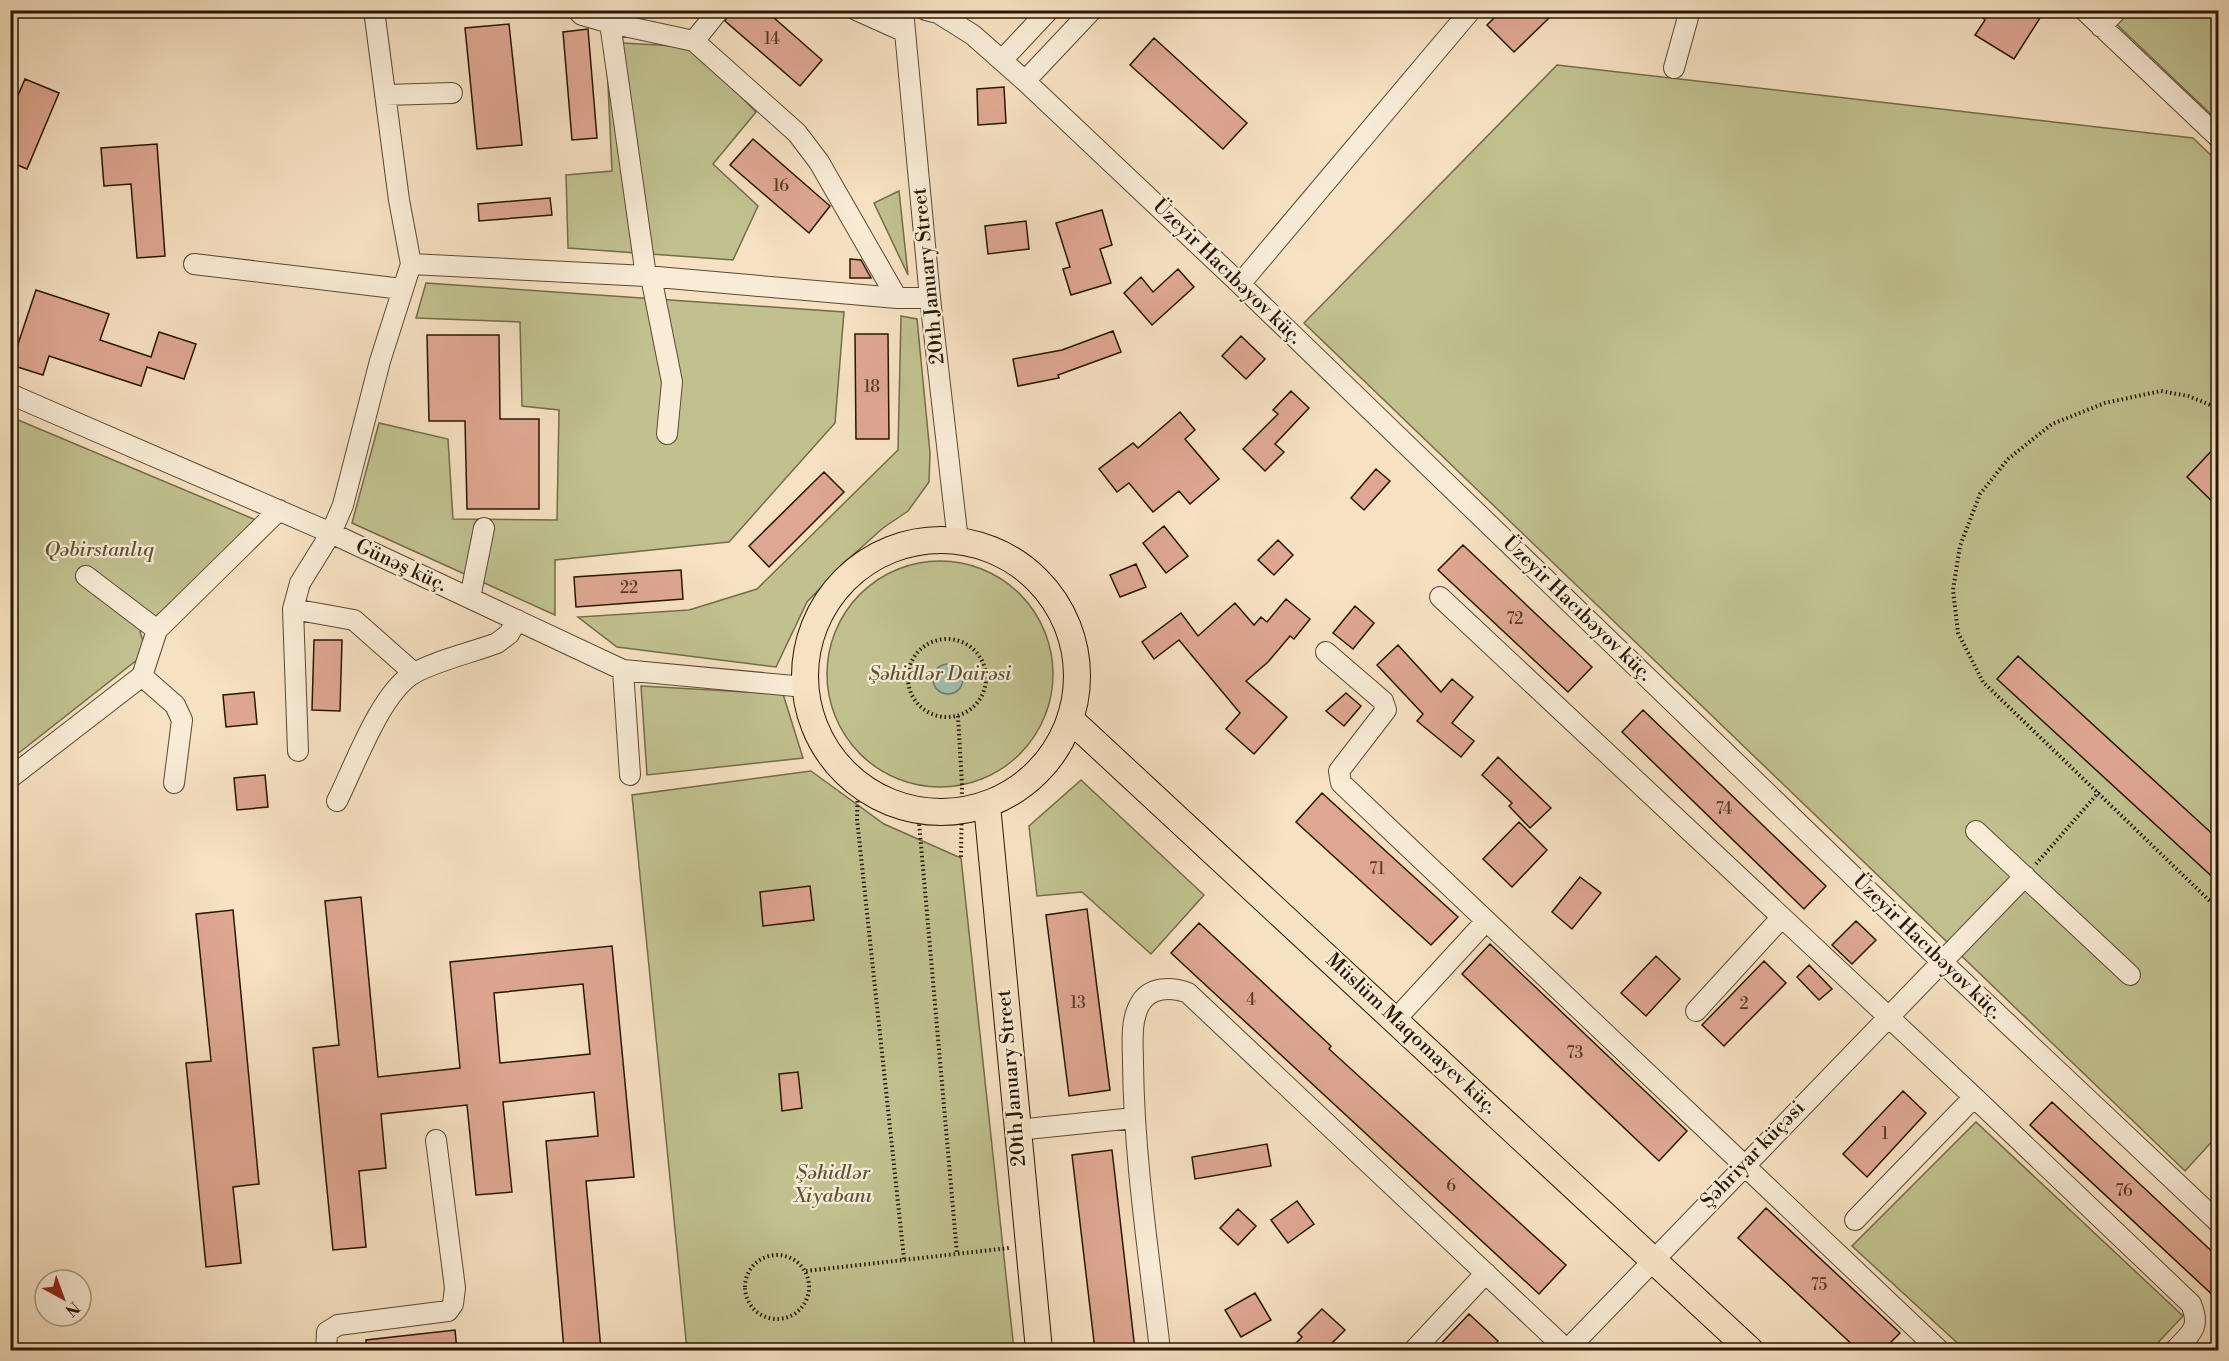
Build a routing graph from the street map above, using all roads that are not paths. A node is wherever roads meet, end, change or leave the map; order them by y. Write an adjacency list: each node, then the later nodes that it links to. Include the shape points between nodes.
1 (374, 10): 21 (street)
2 (577, 10): 13 (street)
3 (719, 10): 16 (street)
4 (856, 10): 15 (street)
5 (903, 10): 15 (street, 20th January Street)
6 (926, 10): 17 (street, Üzeyir Hacıbəyov küç., via 958,25)
7 (1049, 10): 17 (street)
8 (1092, 10): 19 (street)
9 (1471, 10): 26 (street)
10 (1690, 10): 18 (street)
11 (2084, 10): 14 (street)
12 (2117, 10): 14 (street)
13 (609, 23): 16 (street); 25 (street)
14 (2101, 27): 22 (street)
15 (905, 32): 29 (street, 20th January Street)
16 (694, 41): 28 (street, via 797,133 819,162)
17 (1002, 60): 19 (street, Üzeyir Hacıbəyov küç.)
18 (1674, 68)
19 (1024, 81): 26 (street, Üzeyir Hacıbəyov küç.)
20 (452, 93): 21 (street)
21 (385, 95): 24 (street)
22 (2218, 137)
23 (194, 264): 27 (street)
24 (411, 264): 25 (street); 27 (street)
25 (648, 276): 28 (street); 31 (street, via 672,382)
26 (1240, 284): 58 (street, Üzeyir Hacıbəyov küç.)
27 (402, 289): 34 (street, via 343,505)
28 (897, 298): 29 (street)
29 (930, 298): 35 (street, 20th January Street)
30 (10, 394): 32 (street, Günəş küç.)
31 (667, 434)
32 (279, 510): 34 (street, Günəş küç.); 41 (street)
33 (484, 528): 38 (street)
34 (330, 533): 38 (street, Günəş küç.); 39 (street, via 300,583)
35 (958, 541): 46 (main road, via 931,540 905,545 879,555 837,587 822,609 809,642); 47 (main road, via 992,550 1030,573 1049,592 1063,615 1077,666)
36 (86, 576): 41 (street)
37 (1440, 597): 56 (street)
38 (470, 598): 40 (street, Günəş küç.)
39 (293, 609): 44 (street, via 354,620); 48 (street)
40 (517, 620): 43 (street, Günəş küç.); 44 (street, via 509,634 497,643)
41 (157, 630): 45 (street)
42 (1326, 652): 57 (street, via 1383,700 1386,710 1339,771 1341,783)
43 (623, 670): 46 (street, Günəş küç.); 49 (street)
44 (414, 674): 52 (street, via 387,699)
45 (142, 676): 50 (street); 51 (street, via 175,705 182,720)
46 (805, 687): 53 (main road, via 815,731 840,769 875,796 918,811 963,811)
47 (1070, 719): 53 (main road, via 1051,756 1029,780); 62 (main road, Müslüm Maqomayev küç.)
48 (298, 751)
49 (630, 775)
50 (10, 778)
51 (174, 783)
52 (337, 801)
53 (987, 805): 65 (main road, 20th January Street)
54 (1976, 831): 55 (street)
55 (2025, 876): 58 (street, Şəhriyar küçəsi); 59 (street)
56 (1782, 917): 60 (street); 61 (street)
57 (1486, 921): 62 (street); 67 (street)
58 (1941, 961): 61 (street, Şəhriyar küçəsi); 69 (street, Üzeyir Hacıbəyov küç.)
59 (2130, 975)
60 (1696, 1011)
61 (1887, 1016): 63 (street); 67 (street, Şəhriyar küçəsi)
62 (1395, 1020): 70 (main road, Müslüm Maqomayev küç.)
63 (1974, 1096): 68 (street); 79 (street, via 2191,1304 2197,1319 2194,1330)
64 (1134, 1118): 65 (street); 71 (street, via 1133,1027 1140,1004 1154,992 1173,987 1188,993); 74 (street)
65 (1017, 1130): 73 (main road, 20th January Street)
66 (436, 1140): 72 (street, via 455,1288 453,1304 448,1311 338,1325 327,1332)
67 (1743, 1165): 70 (street, Şəhriyar küçəsi); 78 (street)
68 (1855, 1220)
69 (2218, 1222)
70 (1654, 1259): 76 (street, Şəhriyar küçəsi); 77 (main road, Müslüm Maqomayev küç.)
71 (1486, 1273): 75 (street); 76 (street)
72 (326, 1350)
73 (1039, 1350)
74 (1160, 1350)
75 (1414, 1350)
76 (1567, 1350)
77 (1750, 1350)
78 (1939, 1350)
79 (2175, 1350)

